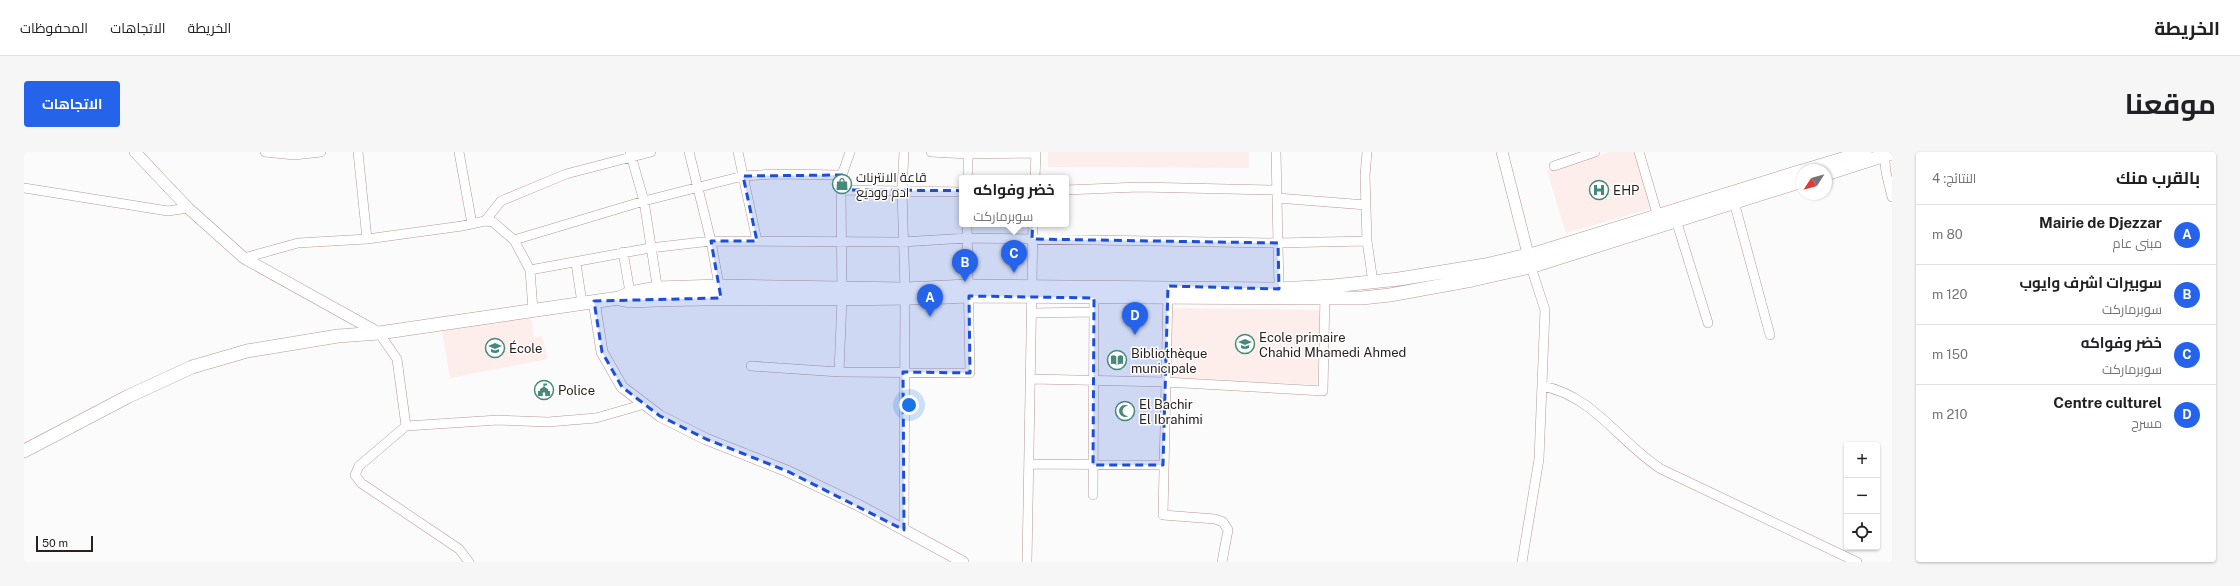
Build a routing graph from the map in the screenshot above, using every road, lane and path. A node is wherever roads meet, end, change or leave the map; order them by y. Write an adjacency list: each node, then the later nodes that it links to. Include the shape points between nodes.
1 (135, 152): 42 (street)
2 (265, 152): 3 (street, via 294,155)
3 (321, 152)
4 (358, 152): 50 (street)
5 (459, 152): 46 (street)
6 (651, 152): 20 (street)
7 (689, 152): 32 (street)
8 (738, 152): 29 (street)
9 (850, 152): 26 (street)
10 (904, 152): 35 (street)
11 (931, 152): 19 (street)
12 (1036, 152): 19 (street); 28 (street)
13 (1276, 152): 37 (street)
14 (1367, 152): 41 (street)
15 (1502, 152): 62 (street)
16 (1595, 152): 23 (street)
17 (1639, 152): 43 (street)
18 (1865, 152): 22 (main road)
19 (968, 153): 27 (street)
20 (630, 154): 40 (street); 45 (street, via 566,174 501,201)
21 (1887, 154): 24 (main road); 39 (street, via 1886,172)
22 (1826, 164)
23 (1554, 166)
24 (1832, 172)
25 (1796, 173): 38 (main road)
26 (842, 175): 29 (street); 33 (street)
27 (968, 175)
28 (1035, 175)
29 (743, 176): 32 (street); 54 (street)
30 (1796, 182): 38 (main road)
31 (24, 188): 42 (street, via 168,211)
32 (698, 189): 40 (street); 56 (street)
33 (841, 190): 35 (street); 53 (street)
34 (1069, 190): 37 (street, via 1139,187)
35 (902, 191): 36 (street); 57 (street)
36 (959, 192)
37 (1276, 194): 41 (street); 58 (street)
38 (1733, 197): 43 (main road); 44 (main road); 83 (street)
39 (1892, 198)
40 (644, 201): 52 (street); 59 (street)
41 (1366, 205): 55 (street)
42 (188, 208): 61 (street)
43 (1659, 220): 44 (main road); 62 (main road)
44 (1676, 220): 81 (street)
45 (485, 221): 46 (street); 52 (street, via 493,222)
46 (472, 224): 50 (street)
47 (967, 227): 49 (street)
48 (1033, 227): 51 (street)
49 (967, 238): 51 (street); 57 (street); 67 (street)
50 (367, 239): 61 (street, via 298,242)
51 (1032, 239): 58 (street); 68 (street)
52 (514, 240): 64 (street)
53 (840, 240): 54 (street); 57 (street); 73 (street)
54 (757, 241): 56 (street)
55 (1368, 241): 58 (street); 65 (street)
56 (712, 242): 59 (street); 69 (street)
57 (902, 242): 74 (street)
58 (1278, 243): 66 (street)
59 (650, 248): 60 (street); 72 (street)
60 (623, 252): 63 (street); 75 (street)
61 (244, 258): 82 (street)
62 (1529, 260): 65 (main road); 71 (main road, via 1472,280 1390,295 1362,298); 90 (street, via 1545,310)
63 (576, 263): 64 (street); 77 (street)
64 (530, 270): 78 (street)
65 (1373, 282): 71 (main road)
66 (1279, 289): 70 (main road); 71 (main road)
67 (968, 291): 68 (main road); 74 (main road); 86 (street, via 970,373)
68 (1032, 291): 70 (main road); 76 (main road); 80 (street)
69 (721, 292): 72 (main road); 73 (main road)
70 (1168, 292): 71 (main road); 76 (main road); 89 (street)
71 (1325, 292): 89 (street, via 1323,391)
72 (658, 294): 75 (main road)
73 (842, 294): 74 (main road); 85 (street)
74 (904, 294): 86 (street)
75 (627, 298): 77 (main road)
76 (1094, 298): 79 (street)
77 (588, 302): 78 (main road); 91 (street, via 602,352 622,387)
78 (533, 310): 82 (main road)
79 (1094, 312): 80 (street); 88 (street)
80 (1032, 313): 87 (street)
81 (1708, 323)
82 (380, 333): 92 (street, via 397,359); 93 (main road, via 338,336 247,351 192,367 129,396)
83 (1770, 336)
84 (751, 366): 85 (street)
85 (839, 372): 86 (street)
86 (903, 372): 98 (street)
87 (1032, 379): 88 (street); 94 (street)
88 (1094, 380): 89 (street); 96 (street)
89 (1165, 382): 95 (street)
90 (1542, 386): 103 (street, via 1539,459); 104 (street, via 1557,389 1584,402 1642,457 1661,469)
91 (645, 404): 92 (street, via 596,418 548,422 490,420); 98 (street, via 660,416 706,439 787,471)
92 (406, 426): 99 (street, via 359,466 355,475 361,483 458,549)
93 (24, 451)
94 (1030, 464): 96 (street); 101 (street)
95 (1163, 465): 96 (street); 102 (street, via 1163,515 1215,518 1223,522 1228,530)
96 (1093, 466): 97 (street)
97 (1093, 495)
98 (904, 530): 100 (street)
99 (469, 562)
100 (963, 562)
101 (1027, 562)
102 (1222, 562)
103 (1522, 562)
104 (1857, 562)

